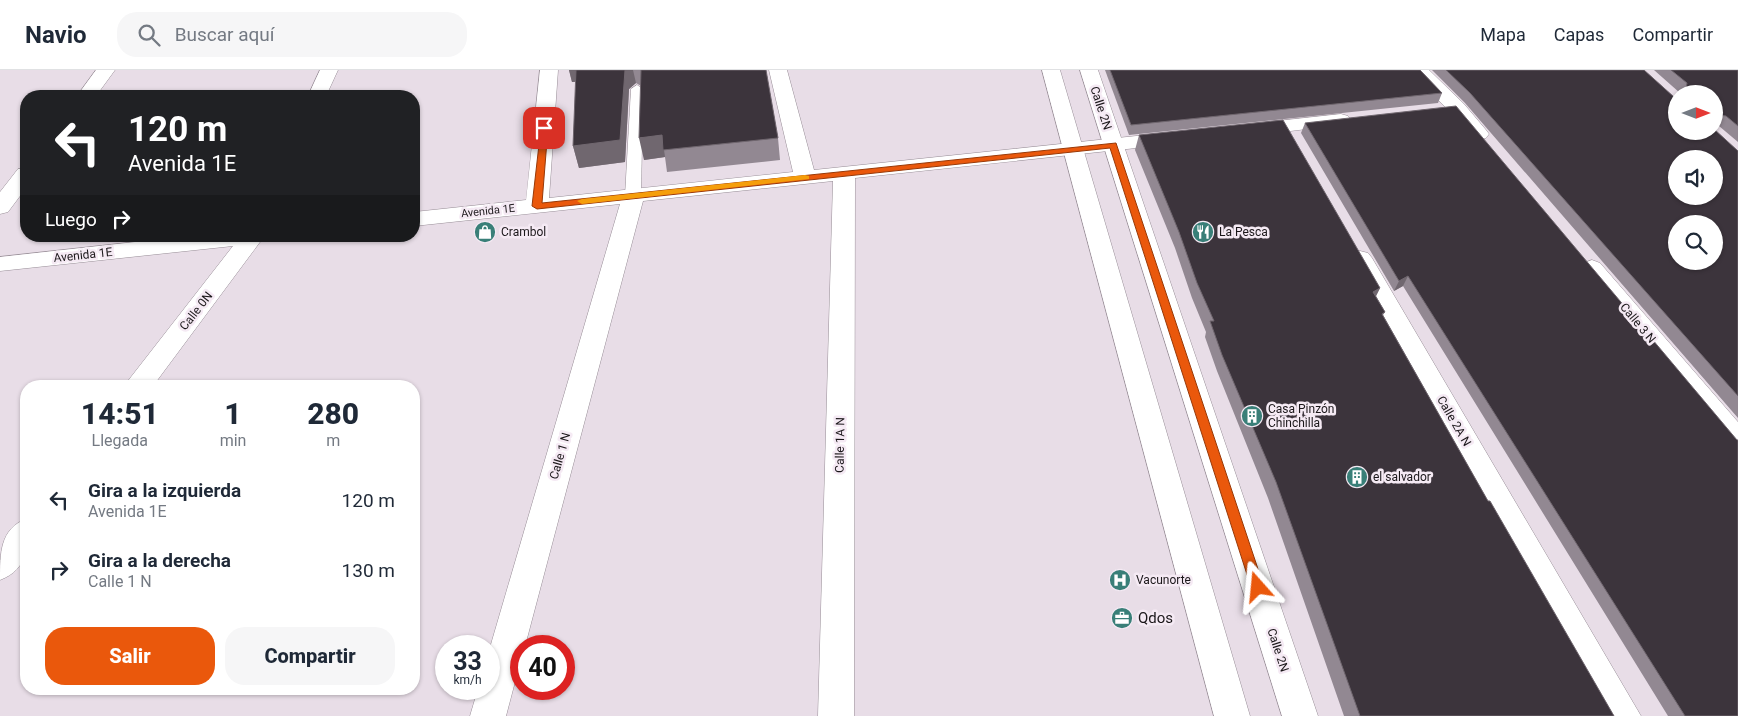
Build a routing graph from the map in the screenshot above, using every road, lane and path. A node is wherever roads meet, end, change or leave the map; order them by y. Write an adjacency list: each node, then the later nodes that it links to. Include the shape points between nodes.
1 (106, 70): 9 (street)
2 (330, 70): 10 (street)
3 (549, 70): 25 (street)
4 (778, 70): 22 (street)
5 (1052, 70): 18 (street)
6 (1089, 70): 17 (street, Calle 2N)
7 (1418, 70): 11 (street)
8 (637, 89): 24 (lane)
9 (91, 90)
10 (321, 90)
11 (1457, 108): 12 (street); 20 (street)
12 (1428, 111)
13 (1361, 118): 14 (street)
14 (1285, 126): 15 (street); 19 (street)
15 (1228, 132)
16 (1190, 136): 17 (street, Avenida 1E)
17 (1113, 145): 18 (street, Avenida 1E); 40 (street, Calle 2N)
18 (1073, 149): 21 (street, Avenida 1E); 39 (street)
19 (1300, 152)
20 (1495, 153)
21 (844, 173): 22 (street, Avenida 1E); 38 (street, Calle 1A N)
22 (806, 177): 24 (street, Avenida 1E)
23 (20, 182): 26 (street)
24 (633, 196): 25 (street, Avenida 1E); 37 (street, Calle 1 N)
25 (537, 206): 27 (street, Avenida 1E)
26 (0, 207)
27 (420, 218)
28 (1349, 239): 41 (street, Calle 2A N)
29 (200, 242): 32 (street, Avenida 1E)
30 (249, 242): 33 (street, Calle 0N)
31 (1578, 252): 34 (street, Calle 3 N)
32 (0, 264)
33 (143, 380)
34 (1738, 441)
35 (20, 540): 36 (street)
36 (0, 566)
37 (488, 716)
38 (836, 716)
39 (1232, 716)
40 (1300, 716)
41 (1623, 716)

